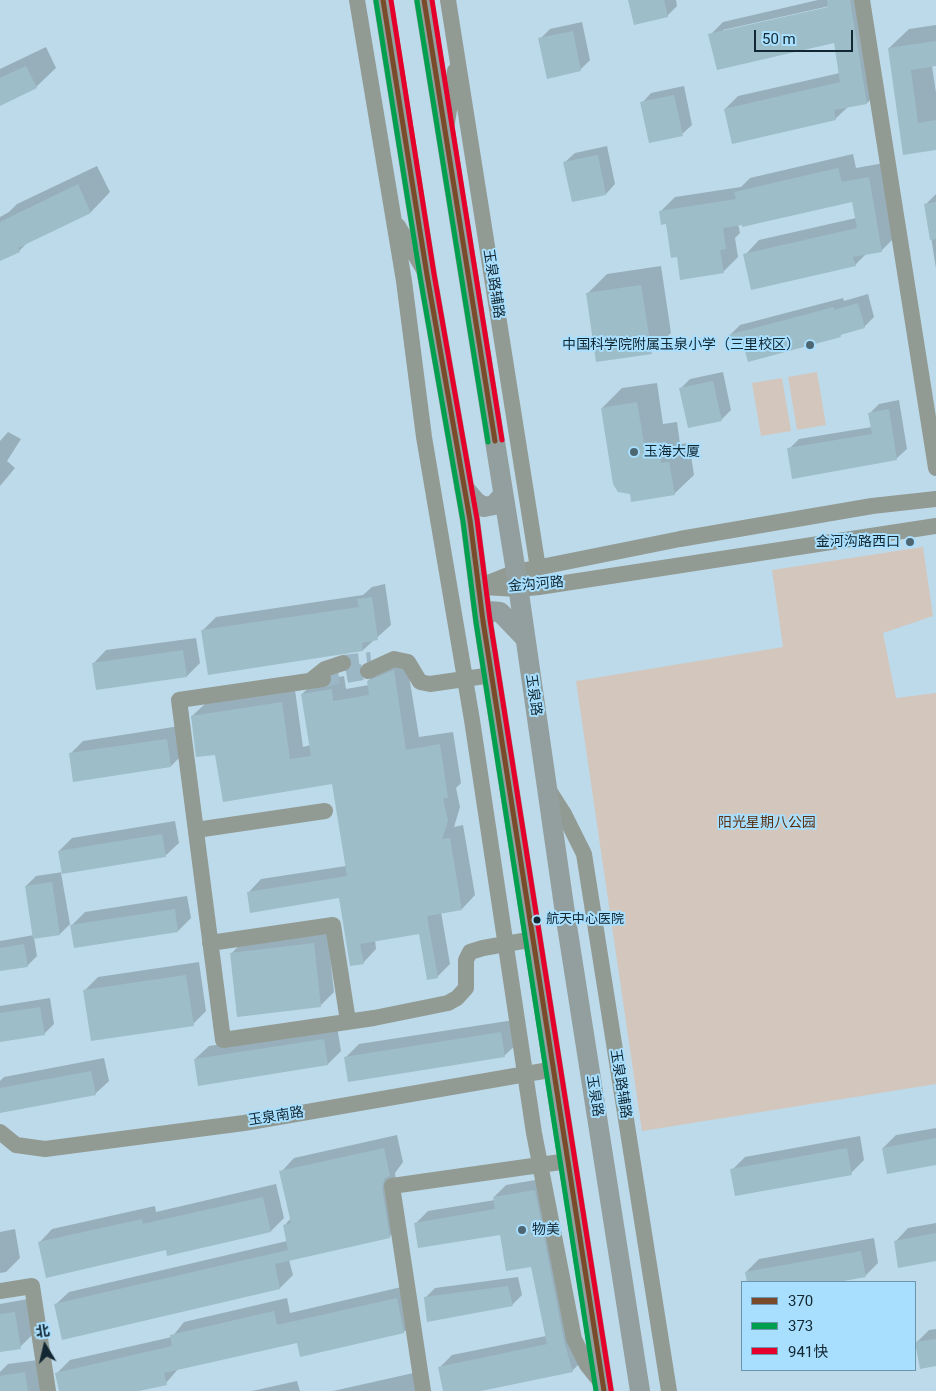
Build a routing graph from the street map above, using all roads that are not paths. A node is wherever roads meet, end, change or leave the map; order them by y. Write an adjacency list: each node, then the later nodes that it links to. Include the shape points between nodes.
1 (357, 0): 8 (street)
2 (383, 0): 9 (main road)
3 (424, 0): 7 (main road, 玉泉路)
4 (448, 0): 6 (street, 玉泉路辅路)
5 (862, 0): 10 (street)
6 (457, 56): 7 (street); 15 (street, 玉泉路辅路)
7 (446, 128): 12 (main road, 玉泉路)
8 (393, 218): 9 (street); 23 (street, via 424,437)
9 (428, 275): 11 (main road)
10 (936, 468)
11 (464, 488): 12 (main road, via 484,507 494,505); 17 (main road)
12 (503, 495): 16 (main road, 玉泉路)
13 (936, 499): 15 (street, 金沟河路, via 872,506 680,538)
14 (936, 526): 16 (street, 金沟河路)
15 (538, 568): 16 (street, 金沟河路)
16 (517, 580): 17 (street, 金沟河路); 19 (main road, 玉泉路)
17 (478, 586): 18 (main road)
18 (483, 621): 19 (main road, via 489,611 500,612); 22 (main road)
19 (524, 637): 24 (main road, 玉泉路)
20 (343, 663): 26 (street, via 324,668 316,680 179,700)
21 (375, 664): 23 (street, via 394,659 408,662 420,682 430,684)
22 (492, 675): 23 (street); 27 (main road)
23 (465, 679): 29 (street)
24 (546, 785): 40 (main road, 玉泉路); 41 (street, 玉泉路辅路, via 584,854)
25 (325, 811): 26 (street)
26 (196, 830): 28 (street)
27 (534, 939): 29 (street); 31 (main road)
28 (210, 943): 30 (street, via 333,925); 30 (street, via 223,1040)
29 (505, 944): 30 (street, via 470,952 466,960 466,988 448,1003); 32 (street)
30 (348, 1022)
31 (555, 1069): 32 (street, 玉泉南路); 34 (main road)
32 (524, 1074): 33 (street, 玉泉南路, via 244,1123 45,1149 16,1145); 35 (street)
33 (0, 1132)
34 (568, 1161): 35 (street); 37 (main road)
35 (540, 1165): 37 (street, via 574,1340); 39 (street, via 392,1186)
36 (0, 1291): 38 (street, via 32,1286)
37 (604, 1388)
38 (48, 1391)
39 (423, 1391)
40 (640, 1391)
41 (669, 1391)

